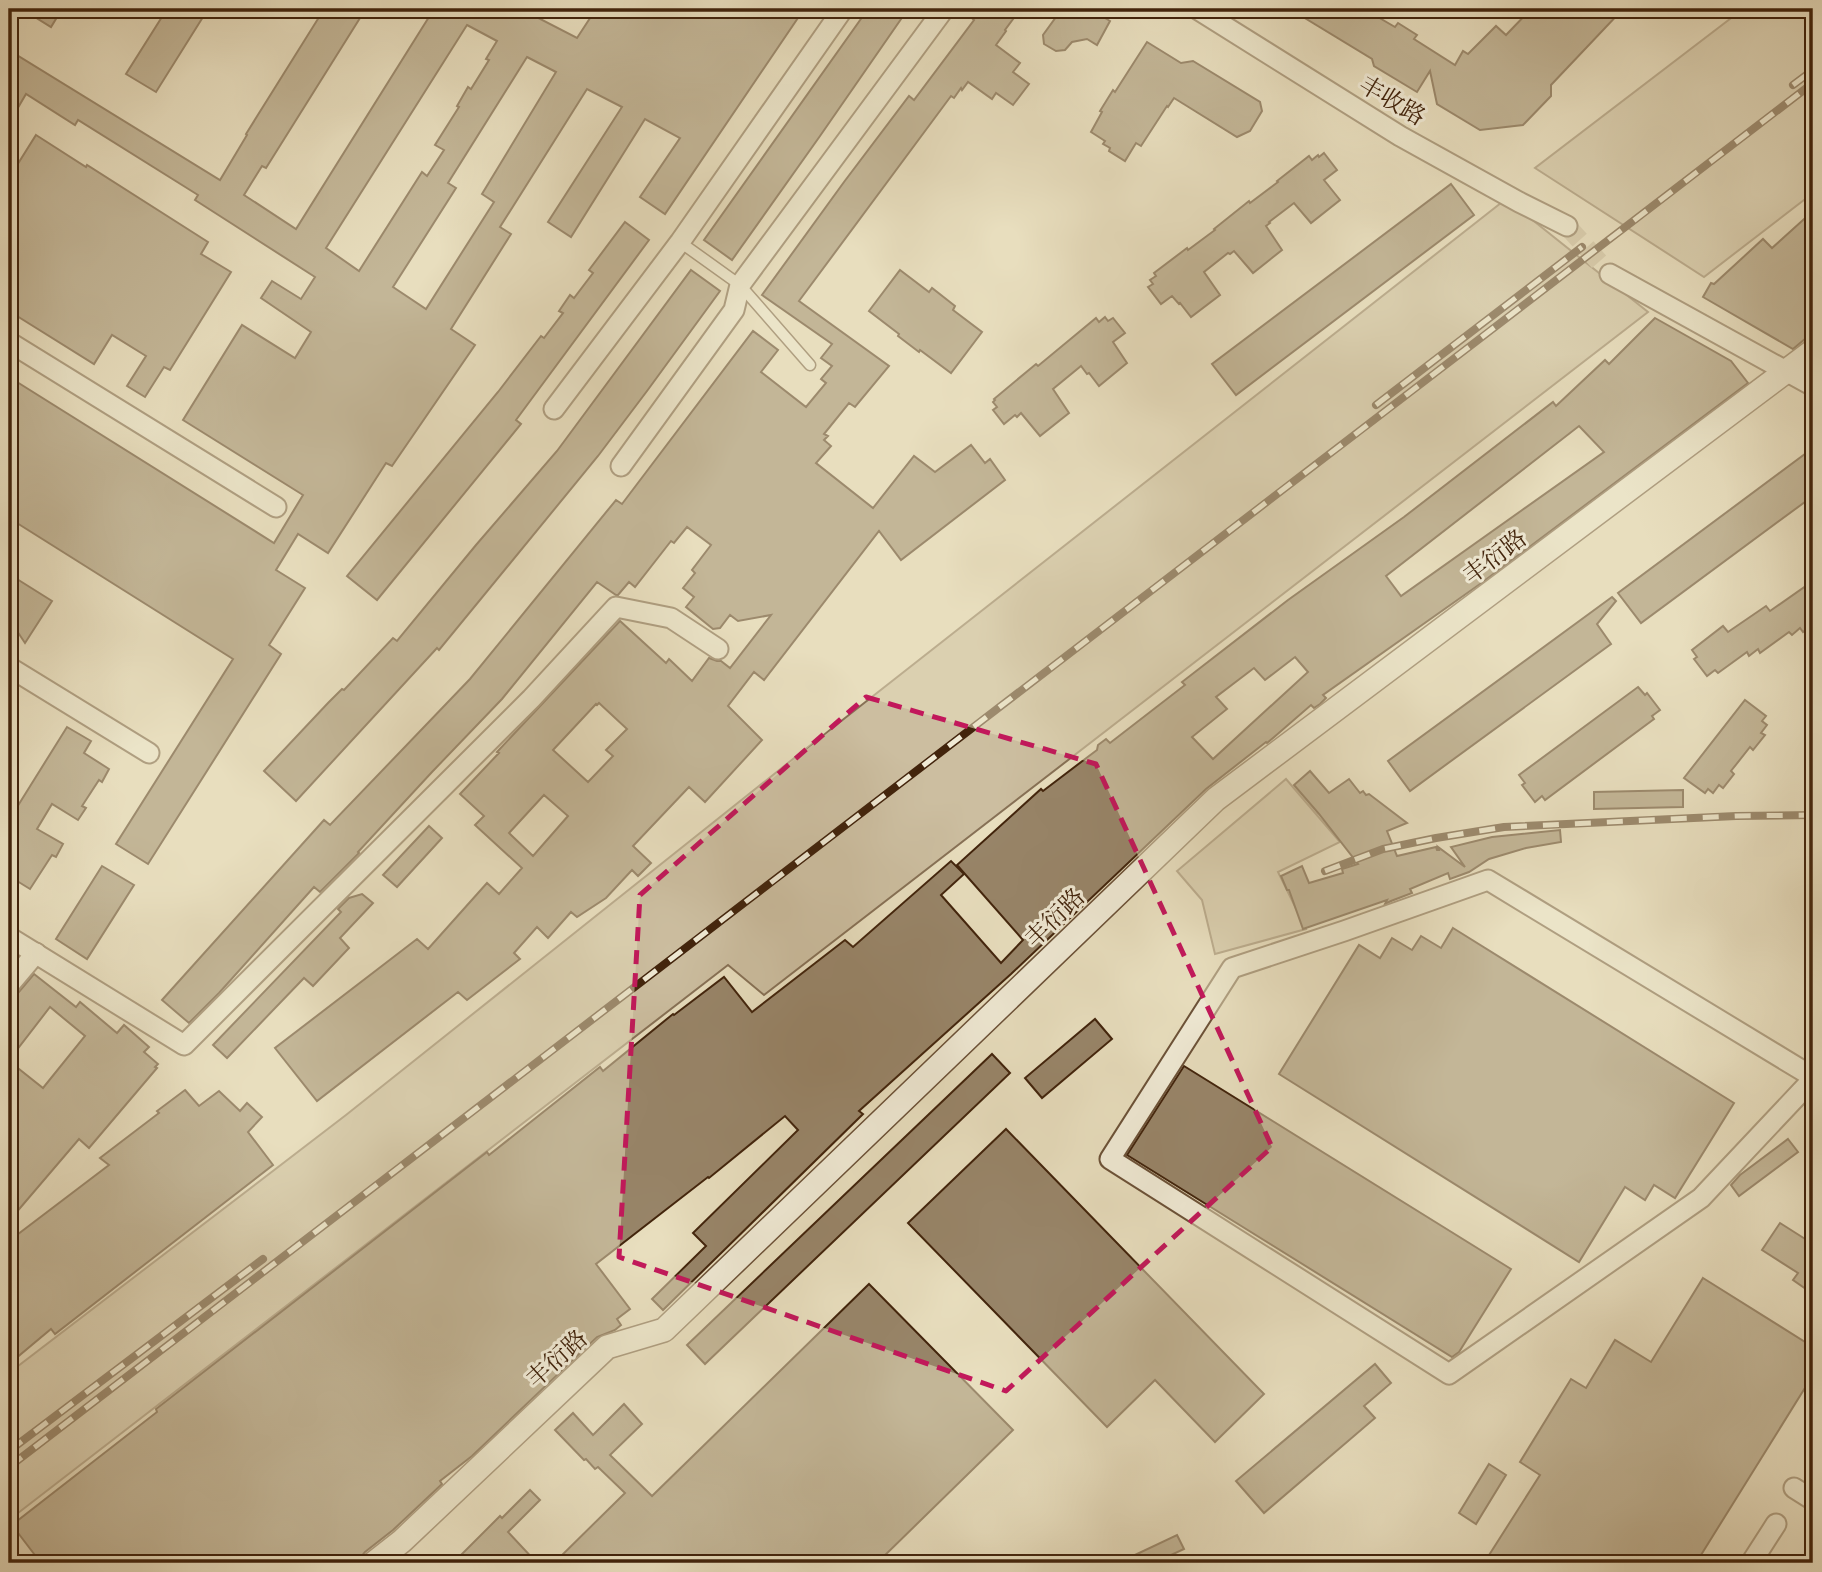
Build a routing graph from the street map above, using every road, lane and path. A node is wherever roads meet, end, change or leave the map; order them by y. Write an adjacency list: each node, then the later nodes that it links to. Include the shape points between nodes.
1 (843, 9): 5 (street)
2 (944, 9): 7 (street)
3 (1197, 9): 4 (street, 丰收路, via 1400,136)
4 (1567, 226)
5 (680, 242): 7 (lane); 13 (street)
6 (1610, 274): 11 (street)
7 (740, 285): 10 (lane); 14 (street, via 734,310)
8 (9, 342): 15 (street)
9 (1813, 351): 11 (street, 丰衍路)
10 (810, 365)
11 (1786, 372): 12 (street); 26 (street, 丰衍路, via 1216,799 664,1330 607,1347)
12 (1813, 386)
13 (554, 409)
14 (621, 466)
15 (276, 507)
16 (718, 649): 20 (street, via 671,618 616,607 521,709 184,1045)
17 (9, 667): 18 (street)
18 (149, 754)
19 (9, 937): 20 (street)
20 (36, 953): 21 (street)
21 (9, 985)
22 (1813, 1078): 22 (street, via 1701,1198 1449,1374 1110,1159 1232,968 1488,880)
23 (1794, 1488): 24 (street)
24 (1813, 1500)
25 (1776, 1524): 27 (street)
26 (374, 1563)
27 (1751, 1563)

